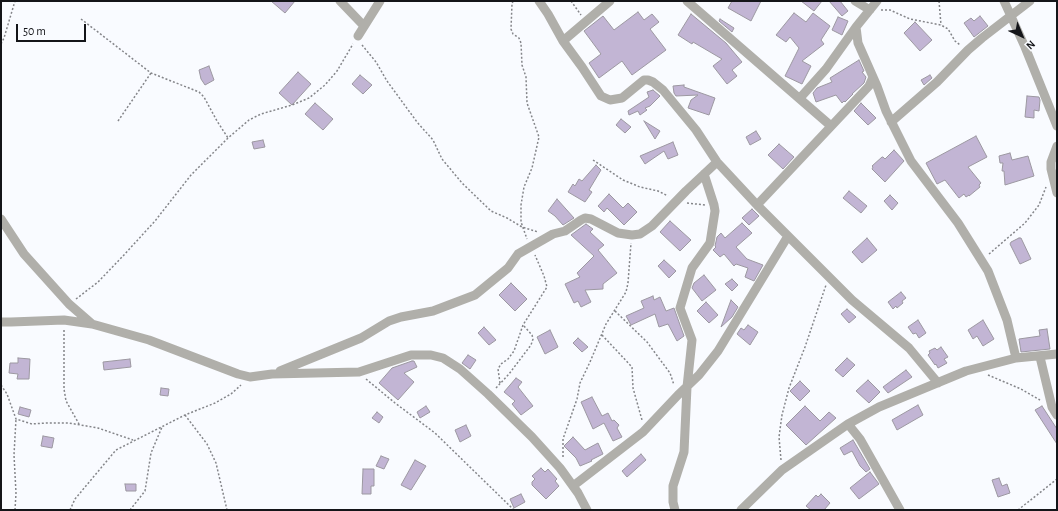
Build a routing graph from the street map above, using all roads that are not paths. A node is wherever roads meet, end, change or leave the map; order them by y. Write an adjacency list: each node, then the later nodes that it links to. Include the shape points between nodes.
1 (340, 1): 12 (street)
2 (380, 1): 12 (street)
3 (539, 1): 15 (street)
4 (610, 1): 15 (street)
5 (687, 1): 17 (street)
6 (855, 1): 10 (street)
7 (877, 1): 10 (street)
8 (1004, 1): 11 (street)
9 (1030, 1): 11 (street)
10 (870, 10): 13 (street)
11 (1011, 15): 18 (street, via 968,50 938,82); 20 (street)
12 (364, 26): 14 (street)
13 (856, 27): 16 (street, via 858,43); 17 (street)
14 (358, 36)
15 (563, 41): 22 (street, via 601,96 610,100 622,98 644,80 654,82 696,130)
16 (873, 77): 18 (street); 19 (street, via 869,86)
17 (800, 98): 19 (street)
18 (891, 122): 32 (street, via 911,161 958,223 988,271 1006,320)
19 (830, 126): 25 (street)
20 (1057, 126)
21 (1057, 146): 24 (street, via 1051,162 1051,174)
22 (717, 162): 23 (street); 25 (street)
23 (704, 174): 33 (street, via 652,226 640,234 618,233 585,218 518,254 508,268 475,295 433,311 401,317 361,338); 35 (street, via 715,211 710,243 692,268 680,308 692,340)
24 (1057, 193)
25 (757, 205): 27 (street)
26 (1, 219): 29 (street, via 24,254 69,304)
27 (788, 236): 34 (street, via 852,300 910,348); 35 (street, via 718,351)
28 (1, 322): 29 (street, via 64,320)
29 (92, 324): 33 (street, via 149,340 238,374 250,377)
30 (1057, 354): 31 (street)
31 (1040, 357): 32 (street); 36 (street)
32 (1016, 358): 34 (street, via 966,371)
33 (272, 374): 38 (street, via 358,372 411,355 443,358 488,394 532,437)
34 (938, 383): 37 (street, via 880,407)
35 (687, 387): 38 (street, via 644,432); 40 (street, via 684,452 673,486)
36 (1055, 411)
37 (848, 424): 41 (street, via 782,470); 42 (street, via 860,439)
38 (573, 486): 39 (street)
39 (587, 510)
40 (676, 510)
41 (741, 510)
42 (900, 510)

